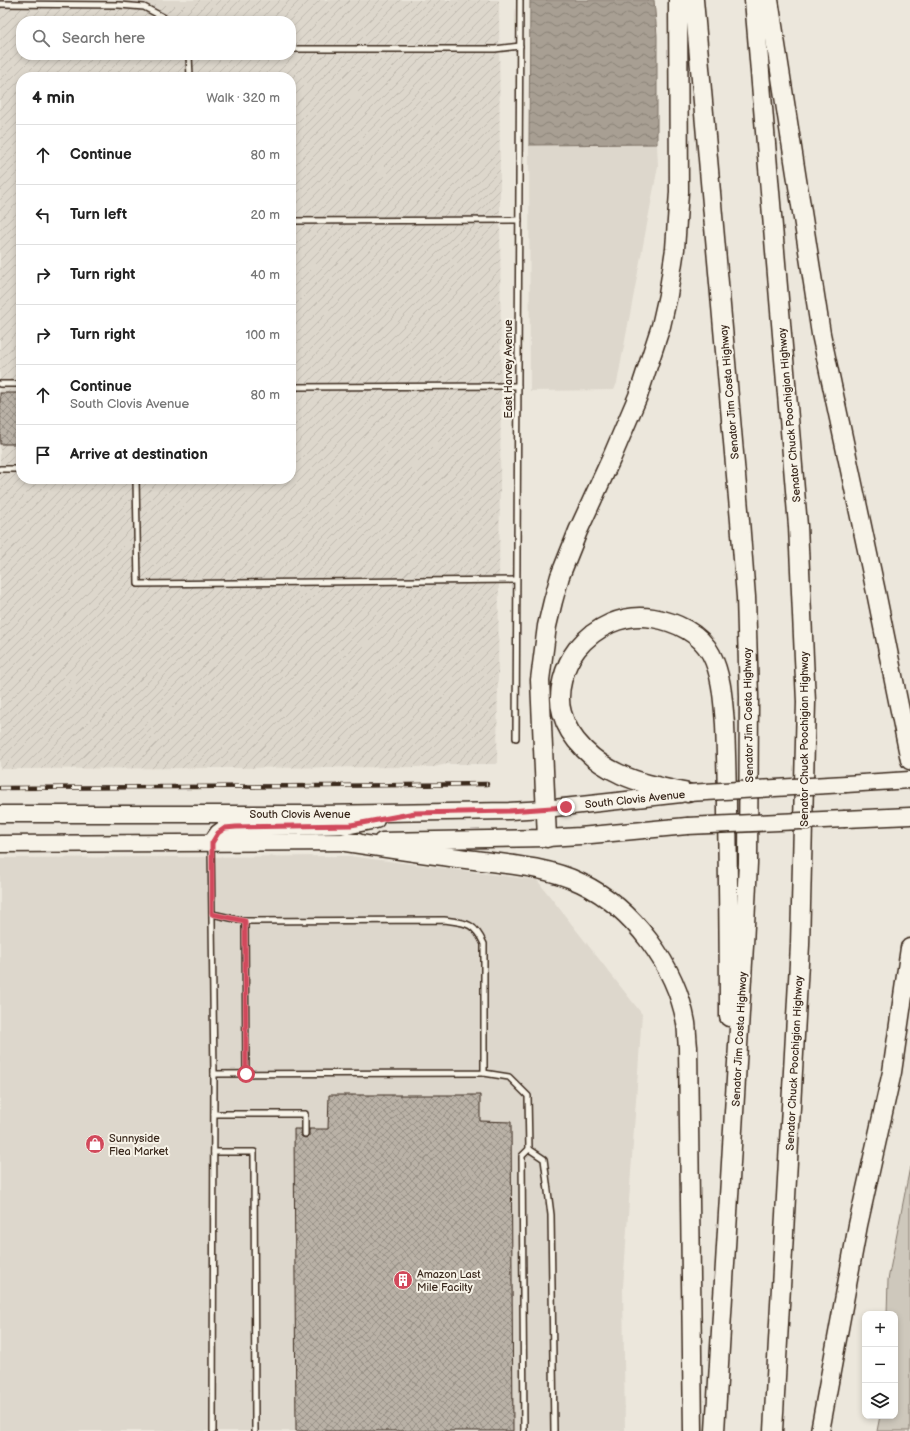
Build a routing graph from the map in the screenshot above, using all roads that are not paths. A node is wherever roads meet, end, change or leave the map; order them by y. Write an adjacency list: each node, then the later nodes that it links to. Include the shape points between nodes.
1 (520, 0): 8 (lane, East Harvey Avenue)
2 (678, 0): 26 (highway, via 679,192 668,295 659,333 638,396 578,531 553,601 540,680)
3 (694, 0): 44 (highway, Senator Jim Costa Highway, via 746,597 749,697 748,863)
4 (754, 0): 51 (highway, Senator Chuck Poochigian Highway, via 798,526 806,702 800,945)
5 (769, 0): 23 (highway, via 821,334)
6 (0, 4): 7 (lane, via 119,5 144,7)
7 (161, 16)
8 (520, 46): 9 (lane, via 487,49); 13 (lane, East Harvey Avenue)
9 (296, 49)
10 (189, 60): 11 (lane)
11 (190, 72)
12 (296, 220): 13 (lane)
13 (519, 220): 16 (lane, East Harvey Avenue)
14 (0, 384): 15 (lane)
15 (16, 384)
16 (518, 386): 17 (lane); 21 (lane, East Harvey Avenue)
17 (296, 387)
18 (0, 469): 19 (lane)
19 (16, 469)
20 (136, 484): 21 (lane, via 138,584)
21 (516, 580): 22 (lane, East Harvey Avenue)
22 (516, 738)
23 (910, 760)
24 (910, 780): 25 (main road, South Clovis Avenue, bridge)
25 (688, 793): 26 (main road, South Clovis Avenue); 44 (highway, via 634,780 606,767 586,751 567,725 562,712 560,694 563,677 575,652 585,640 608,624 636,616 650,617 666,620 690,631 701,640 710,653 720,683 724,705 726,753)
26 (544, 809): 27 (main road, South Clovis Avenue); 30 (highway)
27 (415, 813): 28 (main road, South Clovis Avenue); 32 (main road, via 351,825 225,828 218,833)
28 (0, 814)
29 (910, 816): 30 (main road, bridge, via 687,826)
30 (547, 838): 31 (main road)
31 (346, 842): 32 (main road); 49 (highway, via 526,867 552,872 581,883 614,904 654,947 666,967 681,1003 688,1047)
32 (212, 843): 33 (main road); 34 (lane)
33 (0, 844)
34 (212, 914): 35 (lane); 38 (lane)
35 (245, 921): 37 (lane, via 444,920 466,923 478,932 484,944); 39 (lane)
36 (910, 948): 52 (highway, via 892,1072 858,1225)
37 (484, 1073): 39 (lane); 42 (lane, via 509,1077 528,1096)
38 (214, 1074): 39 (lane); 40 (lane)
39 (246, 1074)
40 (214, 1114): 41 (lane, via 305,1114); 43 (lane)
41 (306, 1134)
42 (528, 1149): 47 (lane, via 522,1156); 48 (lane, via 544,1159 551,1215)
43 (214, 1152): 45 (lane); 46 (lane, via 254,1152)
44 (731, 1176): 50 (highway, Senator Jim Costa Highway)
45 (213, 1431)
46 (255, 1431)
47 (524, 1431)
48 (554, 1431)
49 (693, 1431)
50 (715, 1431)
51 (773, 1431)
52 (820, 1431)

